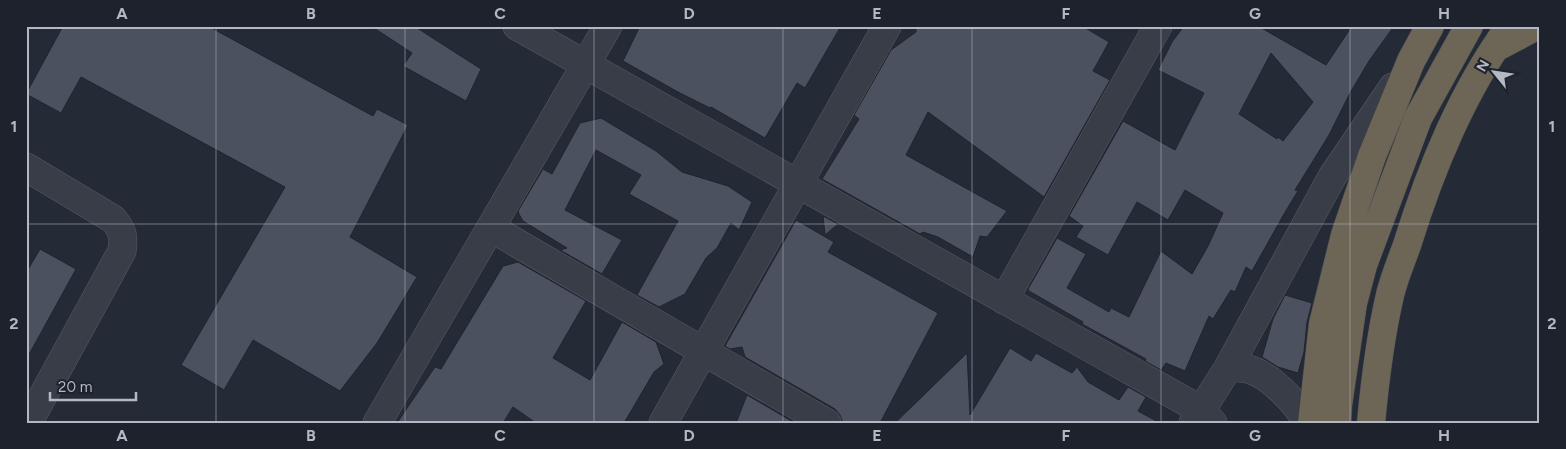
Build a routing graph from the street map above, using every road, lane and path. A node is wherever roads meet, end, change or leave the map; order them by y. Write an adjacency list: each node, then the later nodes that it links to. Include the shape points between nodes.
1 (517, 26): 11 (street)
2 (608, 26): 11 (street)
3 (887, 26): 13 (street)
4 (1158, 26): 15 (street)
5 (1430, 26): 10 (highway)
6 (1469, 26): 24 (highway, via 1418,118 1363,265 1353,303)
7 (1510, 26): 9 (highway)
8 (1532, 26): 9 (highway)
9 (1494, 48): 25 (highway, via 1456,116 1418,208 1390,293)
10 (1412, 61): 17 (street, via 1332,177); 23 (highway, via 1372,156 1345,235 1323,324)
11 (586, 65): 13 (street); 14 (street)
12 (26, 167): 18 (street, via 113,219 121,228 124,239 122,251)
13 (798, 184): 15 (street); 16 (street)
14 (491, 228): 16 (street); 20 (street)
15 (1004, 300): 19 (street)
16 (703, 351): 21 (street); 22 (street)
17 (1228, 368): 19 (street); 23 (street, via 1248,369 1266,378 1283,391)
18 (34, 412)
19 (1202, 418)
20 (378, 423)
21 (663, 423)
22 (827, 423)
23 (1310, 423)
24 (1337, 423)
25 (1371, 423)

